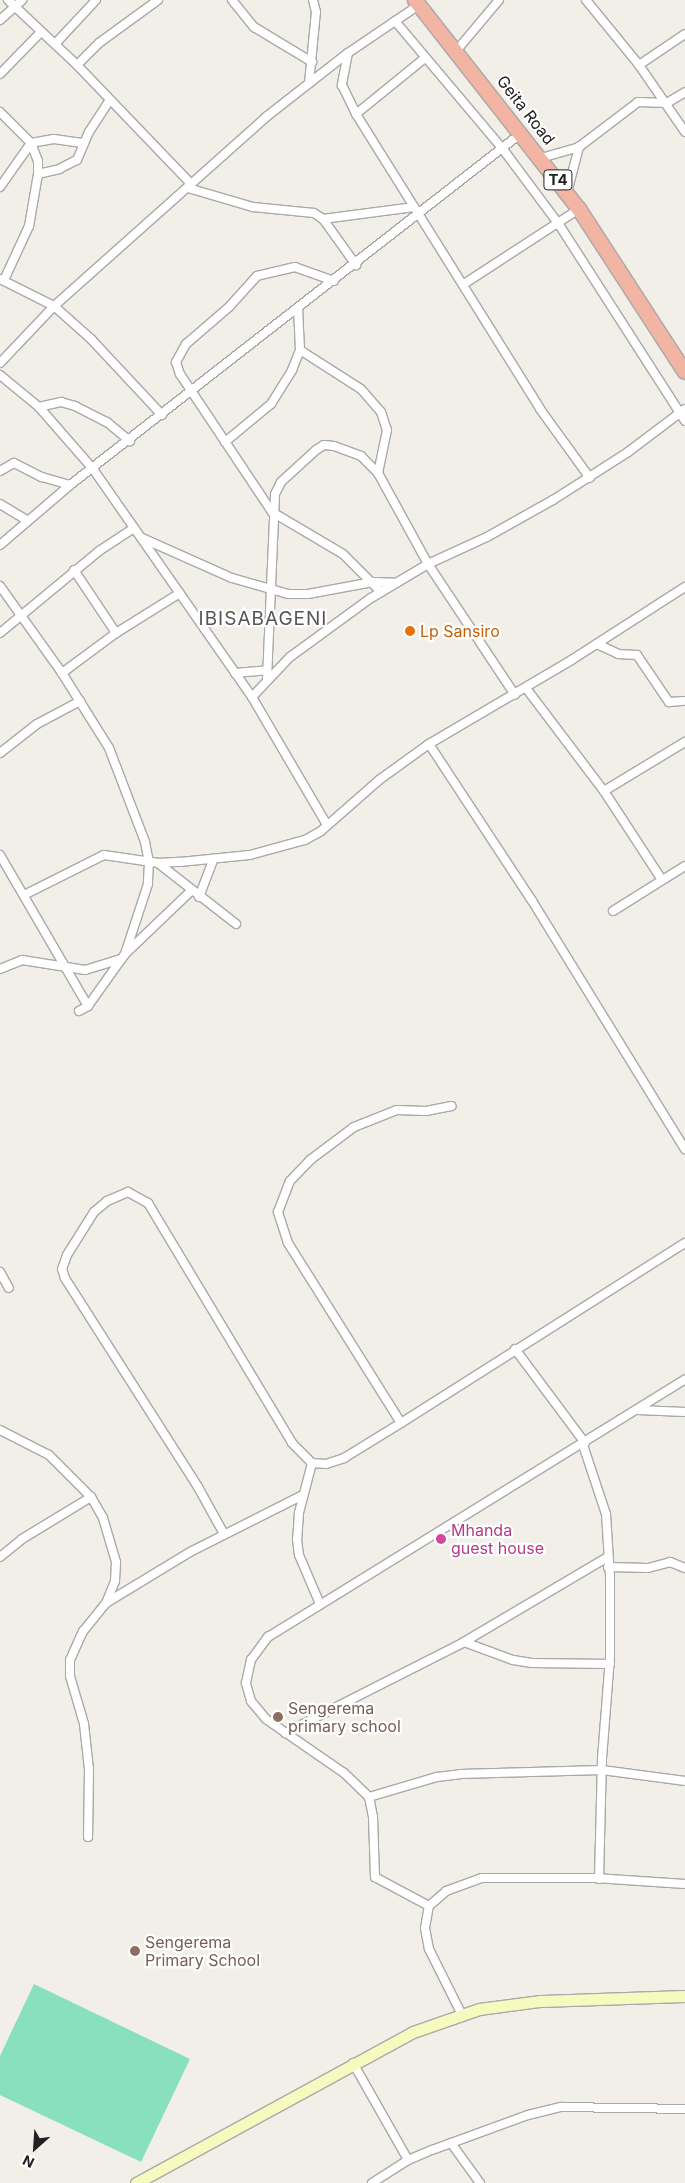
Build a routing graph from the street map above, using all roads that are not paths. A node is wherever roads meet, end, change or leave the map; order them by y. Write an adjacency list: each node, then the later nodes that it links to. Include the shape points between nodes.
1 (8, 0): 10 (street)
2 (22, 0): 10 (street)
3 (96, 0): 15 (street)
4 (158, 0): 21 (street, via 99,43)
5 (232, 0): 19 (street, via 254,27)
6 (313, 0): 19 (street, via 316,12)
7 (499, 0): 16 (street)
8 (586, 0): 20 (street)
9 (417, 3): 12 (street); 16 (highway, Geita Road / T4)
10 (16, 9): 11 (street); 13 (street)
11 (0, 20)
12 (395, 21): 17 (street); 18 (street)
13 (41, 32): 15 (street); 22 (street)
14 (685, 34): 20 (street)
15 (55, 44): 21 (street)
16 (457, 50): 32 (highway, Geita Road / T4)
17 (348, 53): 23 (street); 30 (street, via 342,85)
18 (425, 58): 30 (street); 36 (street)
19 (312, 62): 23 (street)
20 (639, 64): 26 (street)
21 (77, 65): 25 (street)
22 (0, 74)
23 (308, 83): 39 (street)
24 (685, 92): 26 (street)
25 (110, 100): 27 (street); 28 (street)
26 (667, 103): 31 (street); 35 (street, via 638,102)
27 (118, 109): 28 (street); 39 (street)
28 (104, 110): 34 (street)
29 (0, 112): 33 (street)
30 (356, 114): 42 (street)
31 (685, 132)
32 (520, 134): 36 (street); 37 (highway, Geita Road / T4)
33 (31, 143): 34 (street, via 54,139); 38 (street, via 38,161); 40 (street)
34 (84, 143): 38 (street, via 71,164)
35 (579, 147): 37 (street); 41 (street)
36 (502, 148): 44 (street); 46 (street)
37 (541, 158): 41 (highway, Geita Road / T4)
38 (38, 174): 48 (street, via 29,226)
39 (189, 186): 45 (street, via 253,206 304,211); 51 (street)
40 (0, 187)
41 (568, 194): 43 (highway, Geita Road / T4)
42 (414, 207): 44 (street); 45 (street)
43 (579, 209): 46 (street); 55 (highway, Geita Road / T4)
44 (419, 215): 47 (street); 50 (street)
45 (323, 219): 47 (street)
46 (558, 224): 50 (street); 59 (street)
47 (356, 265): 49 (street)
48 (2, 280): 51 (street)
49 (334, 281): 52 (street); 57 (street, via 294,267 257,276 178,354 180,374)
50 (464, 284): 67 (street, via 540,408)
51 (54, 306): 54 (street); 60 (street)
52 (298, 308): 53 (street); 57 (street)
53 (300, 350): 63 (street, via 271,404); 66 (street, via 361,389 381,412 387,430)
54 (0, 363)
55 (685, 372)
56 (0, 375): 58 (street)
57 (193, 392): 60 (street); 63 (street)
58 (38, 407): 62 (street, via 61,402 75,406 107,422); 64 (street)
59 (682, 411): 61 (street); 67 (street)
60 (162, 415): 62 (street)
61 (685, 421)
62 (130, 441): 64 (street)
63 (225, 442): 70 (street)
64 (93, 469): 68 (street); 72 (street)
65 (0, 472): 68 (street, via 14,463 42,477)
66 (378, 473): 70 (street, via 361,456 324,445 281,482); 75 (street)
67 (590, 478): 75 (street, via 486,537)
68 (70, 485): 71 (street)
69 (0, 504): 71 (street)
70 (272, 512): 77 (street, via 343,554); 81 (street)
71 (27, 520): 74 (street)
72 (134, 528): 73 (street); 76 (street)
73 (142, 538): 81 (street, via 232,578); 83 (street)
74 (0, 545)
75 (428, 564): 78 (street); 92 (street)
76 (74, 570): 84 (street); 86 (street)
77 (373, 582): 78 (street); 81 (street, via 308,594); 82 (street)
78 (396, 583): 82 (street)
79 (0, 586): 84 (street)
80 (685, 587): 87 (street)
81 (269, 590): 90 (street)
82 (381, 592): 90 (street)
83 (180, 593): 86 (street); 89 (street)
84 (21, 616): 85 (street); 88 (street)
85 (0, 633)
86 (116, 633): 88 (street)
87 (596, 644): 91 (street); 95 (street, via 618,654 637,655 670,702)
88 (62, 673): 94 (street)
89 (235, 673): 90 (street); 93 (street)
90 (267, 675): 93 (street)
91 (526, 688): 92 (street); 99 (street)
92 (515, 695): 97 (street)
93 (252, 698): 100 (street)
94 (80, 701): 98 (street, via 37,724); 103 (street, via 109,748 137,819)
95 (685, 701)
96 (685, 742): 99 (street)
97 (429, 744): 100 (street, via 379,780); 119 (street, via 531,899)
98 (0, 753)
99 (604, 791): 107 (street)
100 (327, 825): 102 (street, via 305,840 283,847)
101 (0, 855): 105 (street)
102 (213, 860): 104 (street); 110 (street)
103 (149, 862): 104 (street); 109 (street, via 104,855); 113 (street, via 148,884)
104 (158, 863): 108 (street)
105 (3, 866): 109 (street)
106 (685, 866): 107 (street)
107 (662, 880): 111 (street)
108 (191, 890): 110 (street); 113 (street)
109 (24, 895): 114 (street)
110 (200, 896): 112 (street)
111 (613, 911)
112 (236, 924)
113 (123, 956): 114 (street, via 85,970); 116 (street)
114 (67, 966): 115 (street, via 22,960); 116 (street)
115 (0, 969)
116 (88, 1006): 117 (street)
117 (79, 1011)
118 (452, 1106): 127 (street, via 426,1112 397,1110 354,1127 310,1160 290,1181 278,1212 288,1243)
119 (685, 1149)
120 (685, 1243): 123 (street)
121 (0, 1272): 122 (street)
122 (9, 1288)
123 (515, 1349): 127 (street); 129 (street)
124 (685, 1379): 125 (street)
125 (638, 1410): 126 (street); 129 (street)
126 (685, 1412)
127 (401, 1423): 130 (street, via 344,1458 326,1464)
128 (0, 1430): 132 (street, via 49,1455)
129 (584, 1444): 135 (street, via 606,1514); 139 (street)
130 (312, 1463): 131 (street); 133 (street, via 292,1443 148,1203 128,1192 94,1212 67,1255 62,1269 65,1278 198,1486)
131 (303, 1495): 133 (street); 139 (street, via 297,1525 299,1555)
132 (91, 1497): 134 (street, via 22,1539); 138 (street, via 103,1518 116,1562 115,1581)
133 (224, 1534): 138 (street)
134 (0, 1557)
135 (608, 1557): 136 (street); 140 (street)
136 (608, 1567): 137 (street, via 648,1568 670,1562); 141 (street)
137 (685, 1568)
138 (106, 1603): 146 (street, via 83,1631 70,1660 70,1676 84,1724 89,1769)
139 (320, 1604): 142 (street, via 268,1637 256,1649 248,1668 246,1683 251,1701 266,1719)
140 (464, 1642): 141 (street, via 513,1660 532,1663); 142 (street)
141 (610, 1664): 143 (street)
142 (285, 1733): 145 (street, via 344,1773)
143 (602, 1770): 144 (street); 145 (street, via 437,1777); 147 (street)
144 (685, 1781)
145 (369, 1797): 149 (street, via 375,1877)
146 (88, 1837)
147 (599, 1878): 148 (street); 149 (street, via 482,1878 446,1891)
148 (685, 1884)
149 (429, 1906): 151 (street, via 425,1928 429,1949)
150 (685, 1996): 151 (main road, via 540,2001 479,2009)
151 (462, 2015): 152 (main road, via 413,2032)
152 (353, 2063): 155 (street); 156 (main road)
153 (685, 2109): 154 (street, via 561,2107)
154 (451, 2143): 155 (street); 158 (street)
155 (408, 2160): 157 (street)
156 (136, 2183)
157 (372, 2183)
158 (480, 2183)

